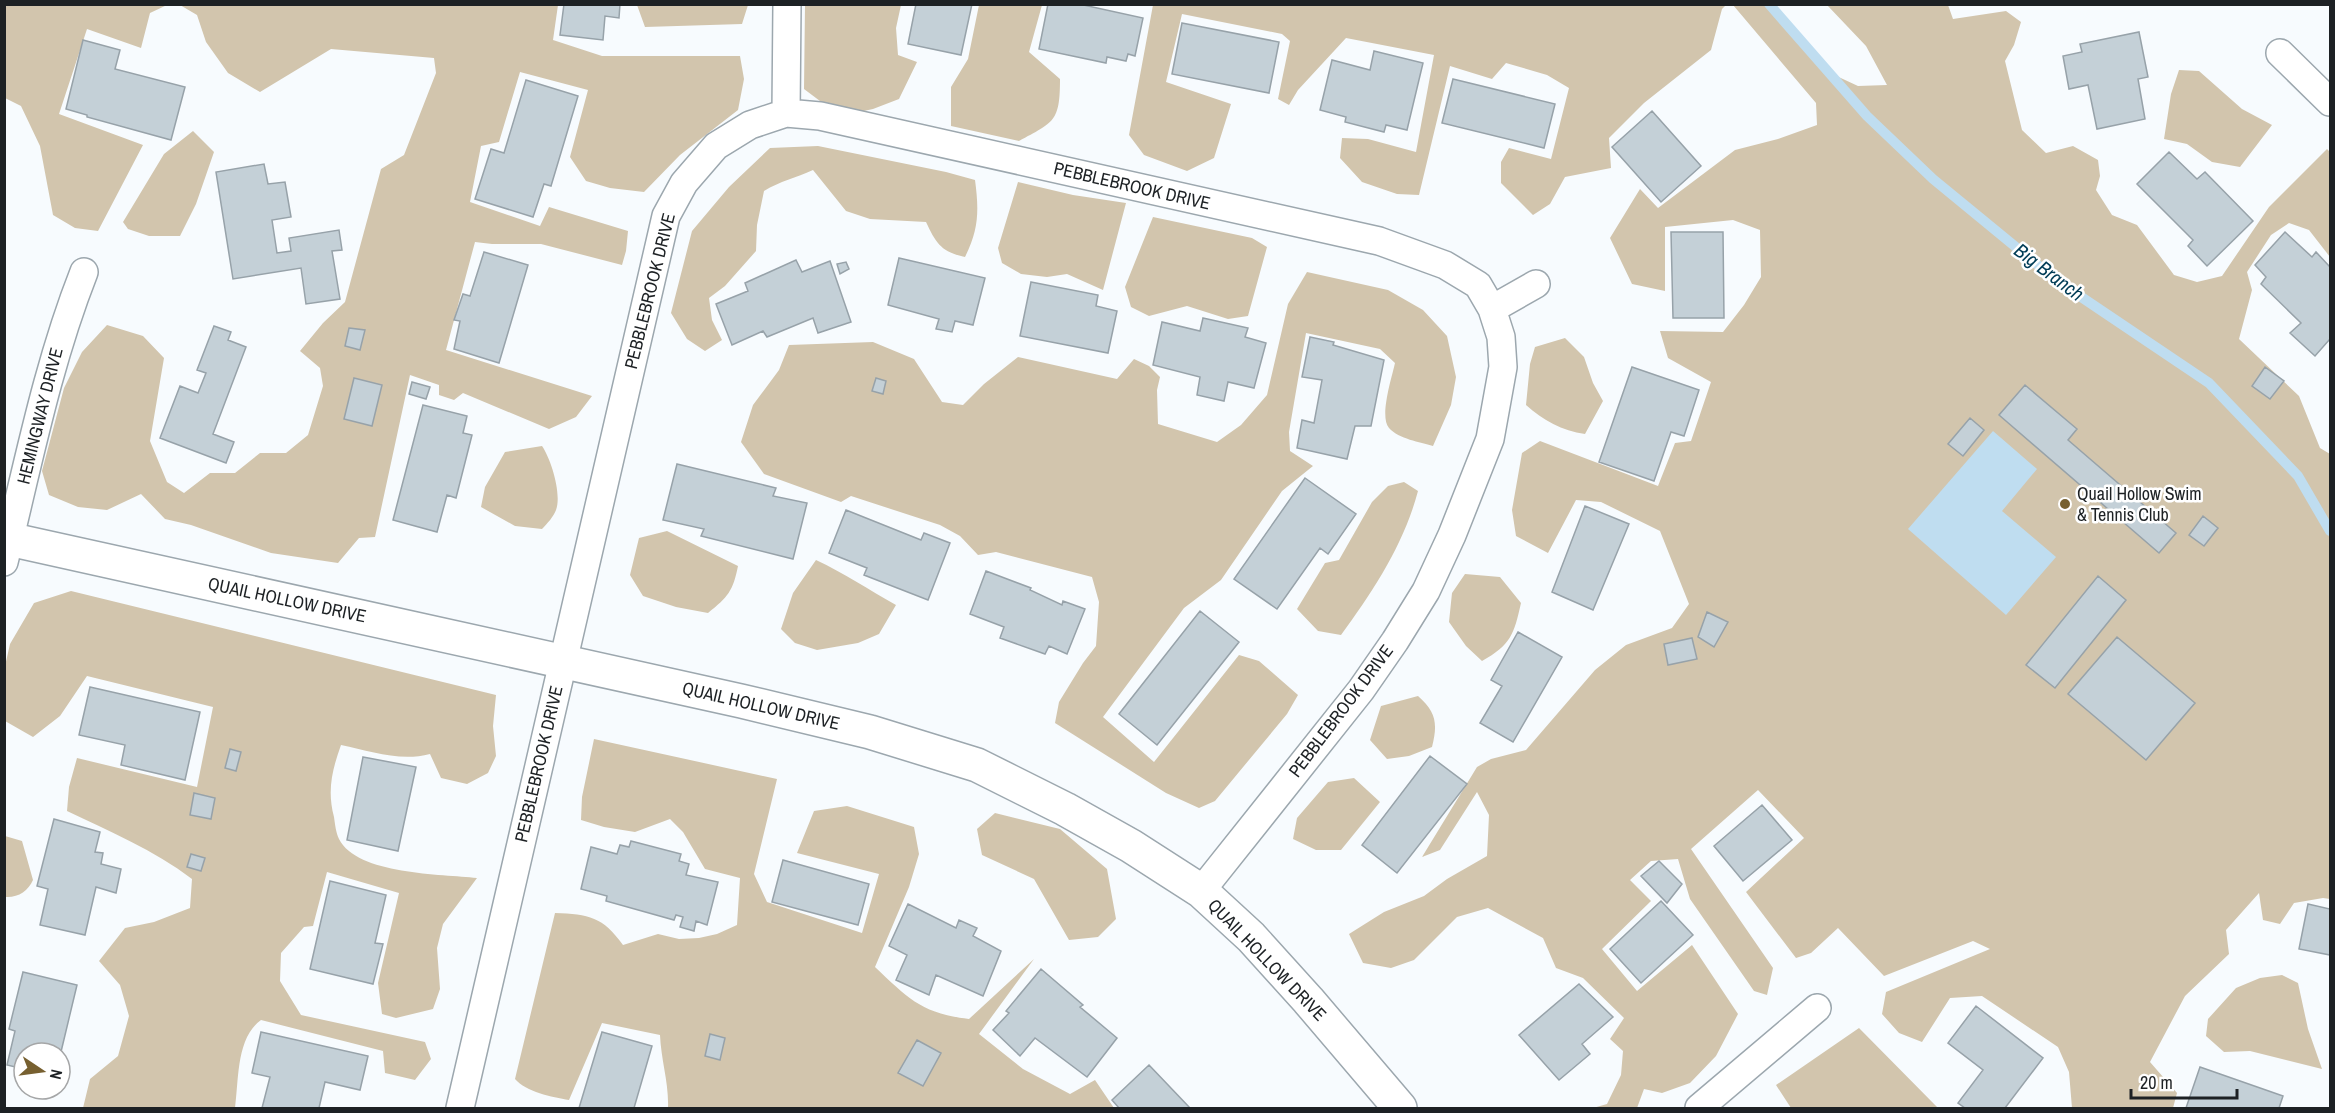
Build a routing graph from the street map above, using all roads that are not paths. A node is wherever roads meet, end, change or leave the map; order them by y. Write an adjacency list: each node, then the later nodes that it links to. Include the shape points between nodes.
1 (787, 4): 4 (street)
2 (2280, 53): 3 (street)
3 (2331, 102)
4 (786, 113): 7 (street, PEBBLEBROOK DRIVE, via 820,116 1379,241 1445,265 1478,285); 9 (street, PEBBLEBROOK DRIVE, via 750,124 716,146 684,183 666,216)
5 (84, 272): 8 (street, HEMINGWAY DRIVE, via 52,363)
6 (1536, 284): 7 (street)
7 (1492, 309): 10 (street, PEBBLEBROOK DRIVE, via 1501,338 1503,367 1490,439 1426,591 1361,690)
8 (6, 546): 9 (street, QUAIL HOLLOW DRIVE)
9 (563, 660): 10 (street, QUAIL HOLLOW DRIVE, via 870,732 977,765 1131,846); 12 (street, PEBBLEBROOK DRIVE)
10 (1201, 891): 13 (street, QUAIL HOLLOW DRIVE, via 1308,1000)
11 (1817, 1008): 14 (street)
12 (460, 1108)
13 (1400, 1108)
14 (1699, 1108)

